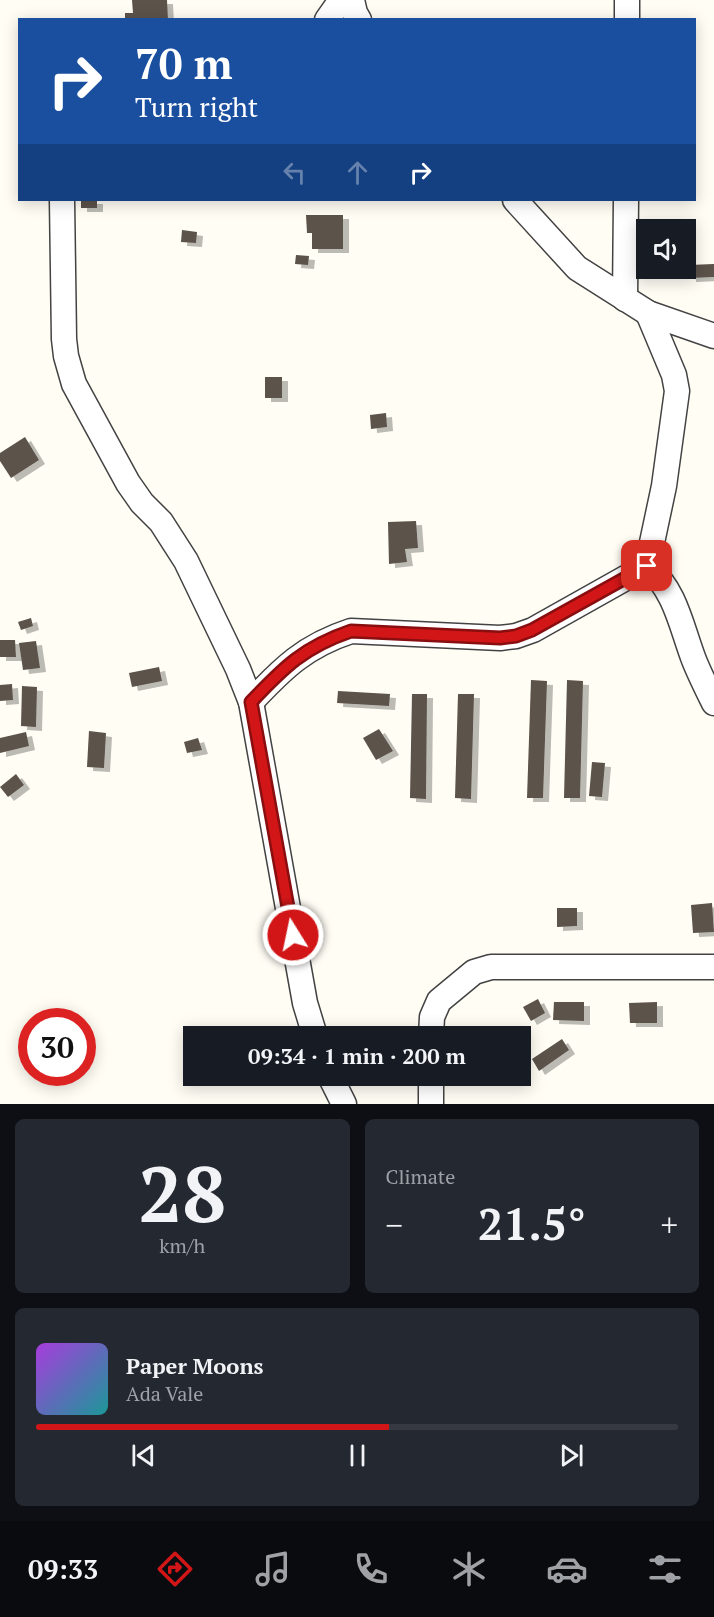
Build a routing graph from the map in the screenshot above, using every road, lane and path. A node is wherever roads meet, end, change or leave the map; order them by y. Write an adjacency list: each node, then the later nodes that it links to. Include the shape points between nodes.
1 (340, 0): 4 (street)
2 (352, 0): 5 (street)
3 (627, 0): 6 (street)
4 (328, 18)
5 (358, 18)
6 (627, 18)
7 (62, 201): 14 (street, via 64,339 74,384 128,483 161,522 186,561)
8 (516, 201): 10 (street, via 577,268)
9 (626, 201): 10 (street)
10 (626, 299): 11 (street)
11 (648, 313): 12 (street); 13 (street, via 677,391 664,486)
12 (714, 336)
13 (647, 566): 14 (street, via 516,636 351,631 330,638 286,666); 15 (street, via 659,576 672,599)
14 (251, 702): 17 (street)
15 (714, 703)
16 (714, 967): 18 (street, via 491,967 474,972 439,1001)
17 (312, 1026)
18 (432, 1026)
19 (335, 1086): 21 (street)
20 (431, 1086): 22 (street)
21 (344, 1104)
22 (431, 1104)

